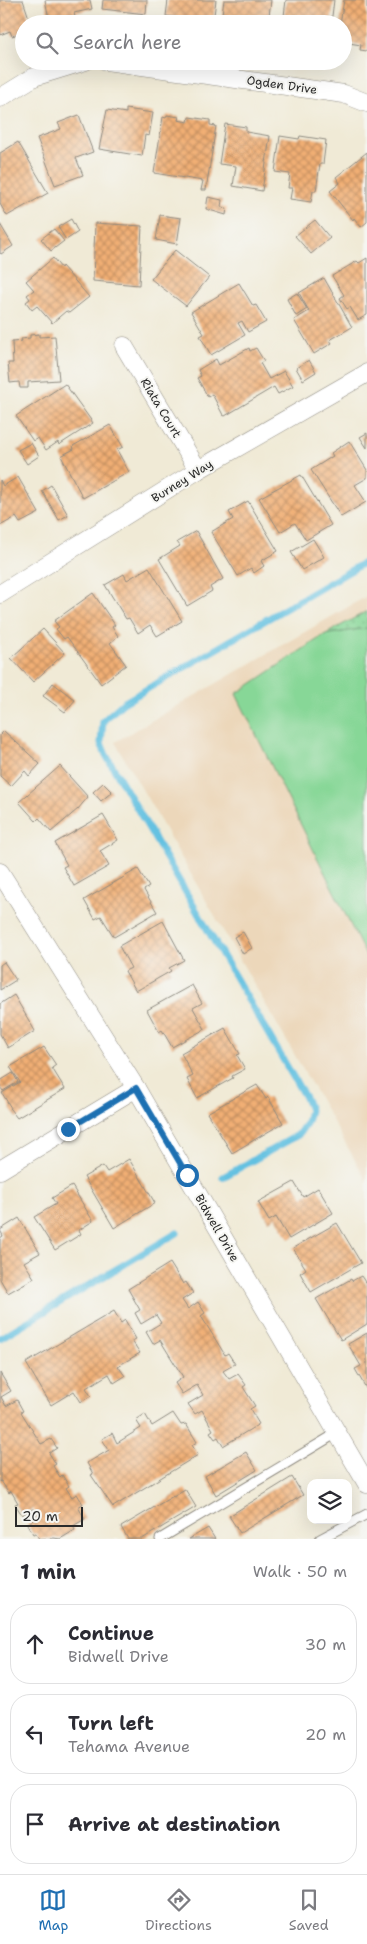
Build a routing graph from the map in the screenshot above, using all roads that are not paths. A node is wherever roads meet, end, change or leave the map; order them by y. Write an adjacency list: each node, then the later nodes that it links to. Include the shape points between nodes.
1 (57, 70): 3 (street, via 34,77)
2 (171, 70): 4 (street, Ogden Drive, via 344,94)
3 (0, 98)
4 (367, 103)
5 (124, 346): 7 (street, Riata Court)
6 (367, 373): 7 (street, Burney Way)
7 (198, 470): 8 (street, Burney Way)
8 (0, 594)
9 (0, 872): 10 (street, Bidwell Drive)
10 (136, 1088): 11 (street); 12 (street, Bidwell Drive)
11 (0, 1170)
12 (338, 1433): 13 (street, Bidwell Drive); 15 (lane)
13 (367, 1484)
14 (367, 1514): 16 (lane)
15 (160, 1539)
16 (320, 1539)

